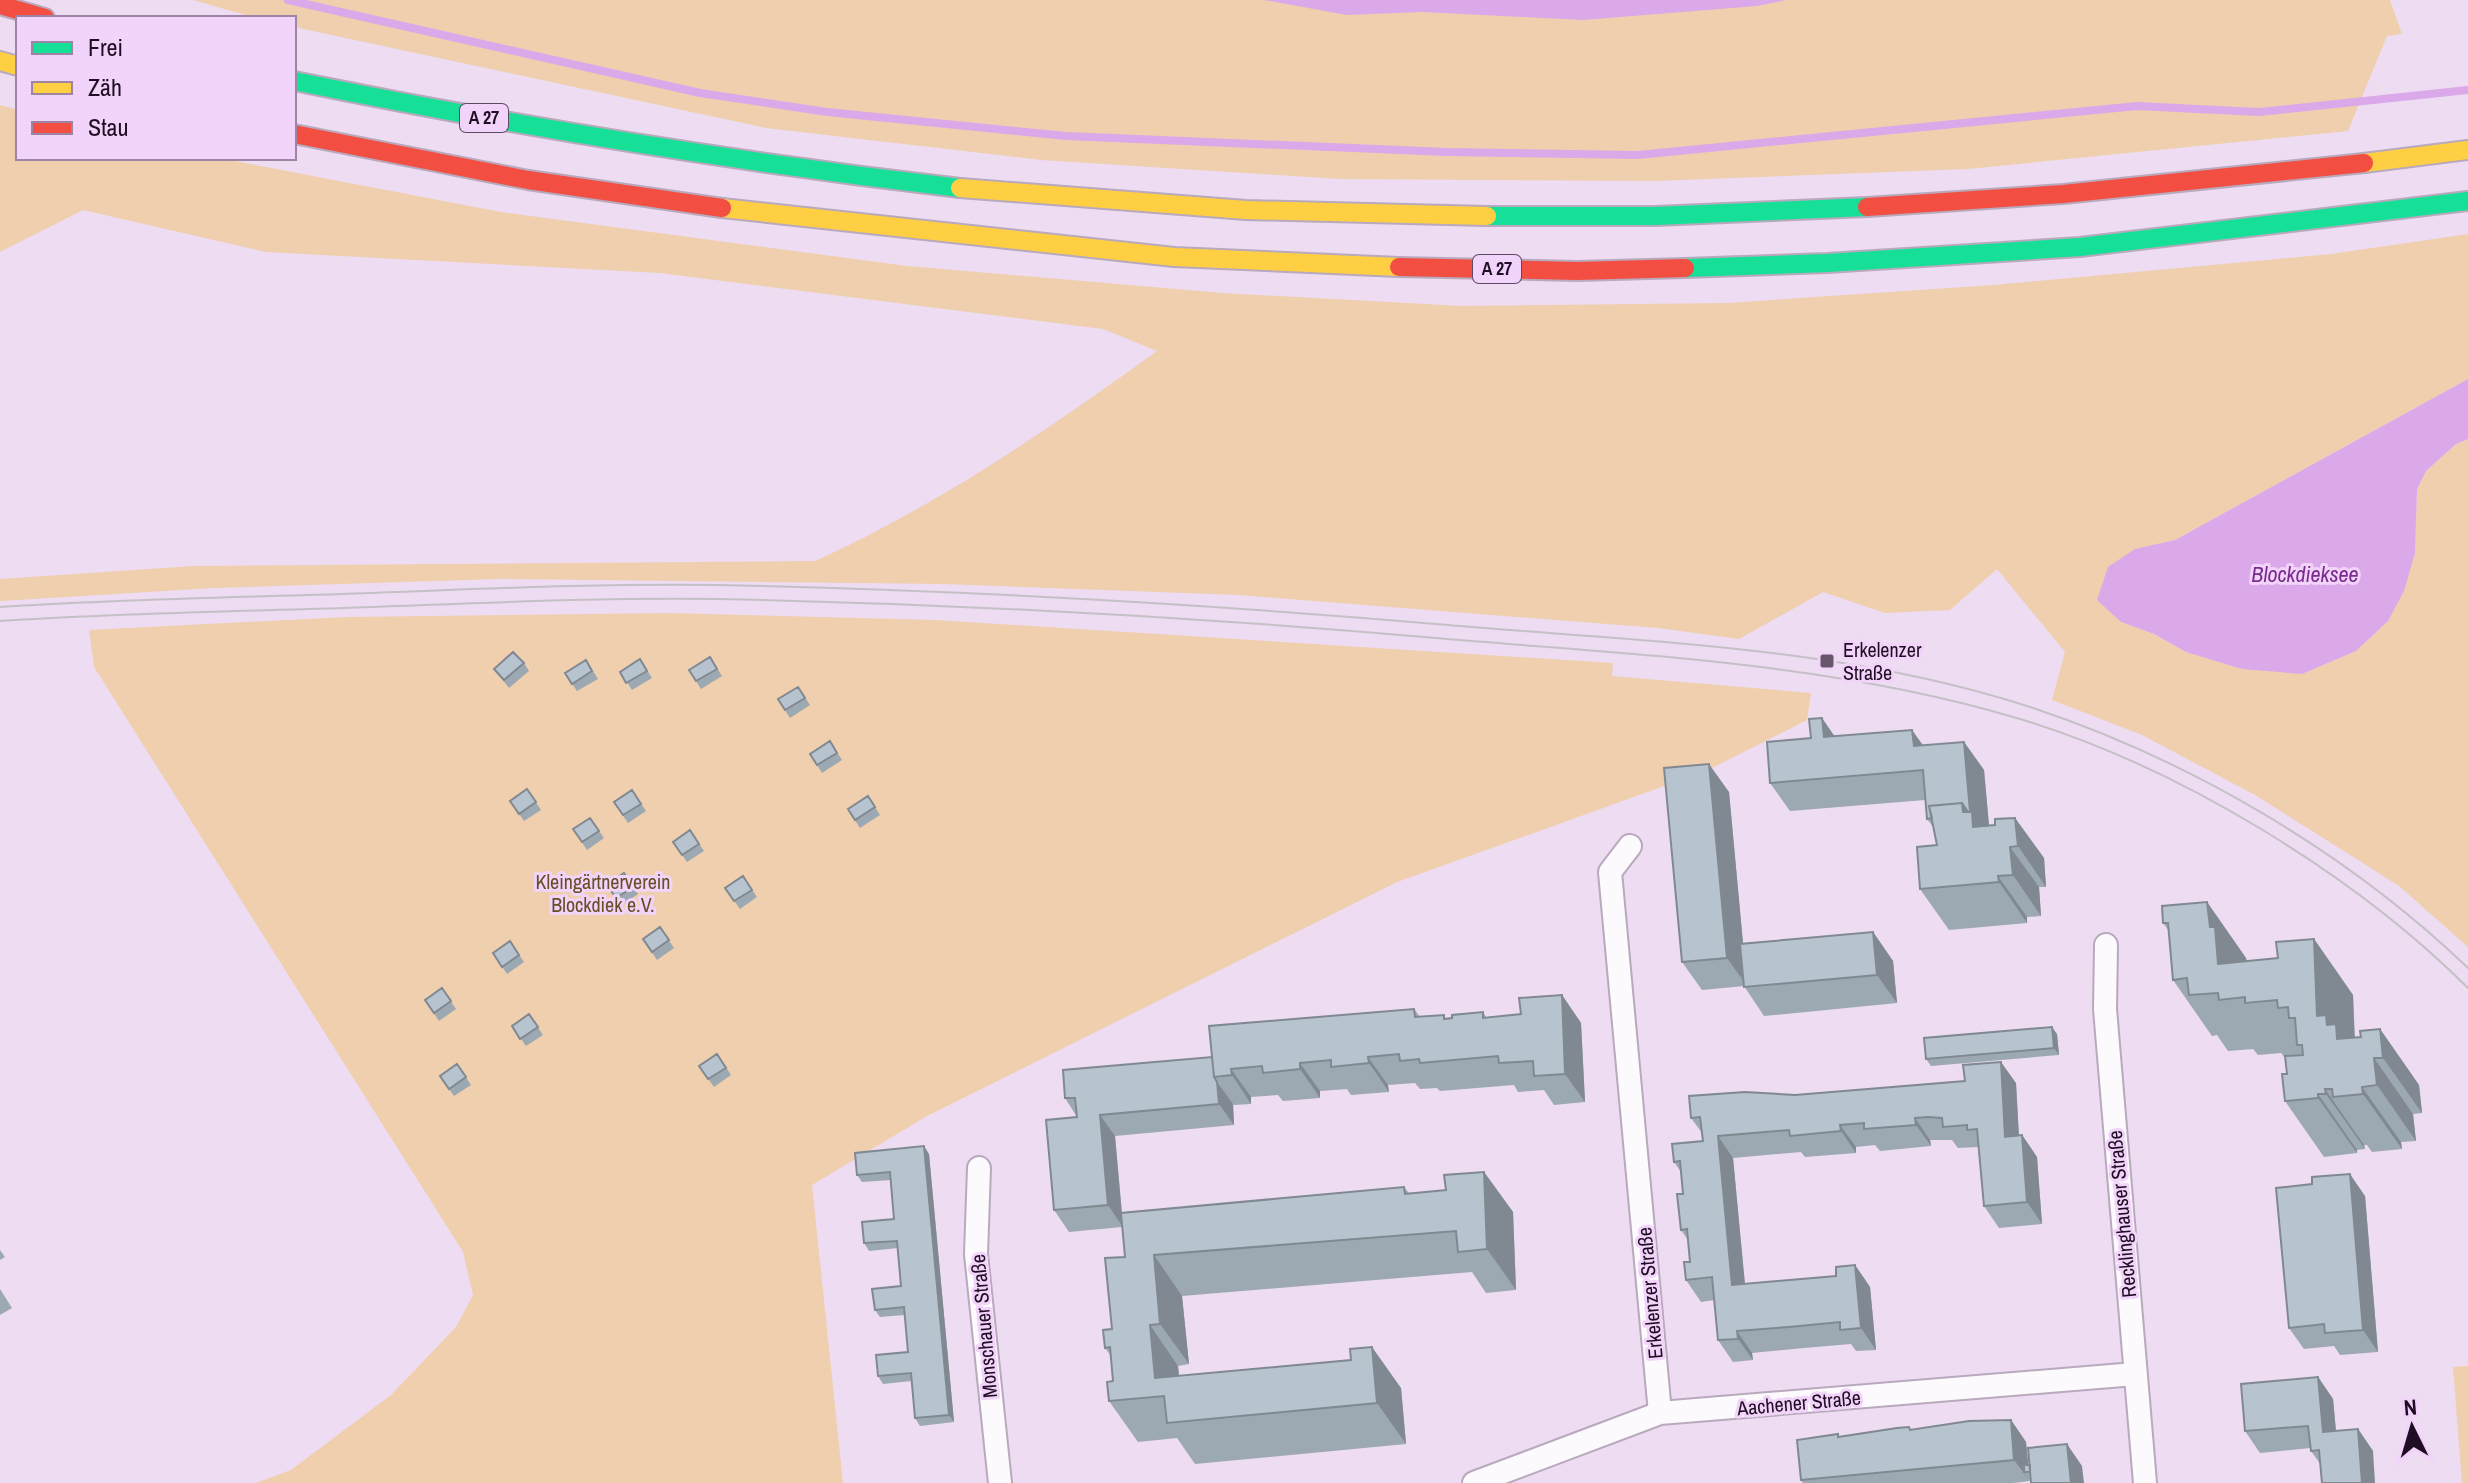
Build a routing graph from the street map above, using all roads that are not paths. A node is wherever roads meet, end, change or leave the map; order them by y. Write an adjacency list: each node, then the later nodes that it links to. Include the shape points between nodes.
1 (0, 5): 2 (highway)
2 (38, 16)
3 (296, 81): 5 (highway, A 27, via 674,151 918,183 1381,215 1806,212 2032,198)
4 (296, 134): 6 (highway, A 27, via 669,202 1174,257 1376,266 1577,271 1827,263 2080,247)
5 (2468, 150)
6 (2468, 201)
7 (1630, 846): 11 (street, Erkelenzer Straße, via 1610,872)
8 (2106, 945): 10 (street, Recklinghauser Straße, via 2105,1009)
9 (979, 1168): 12 (street, Monschauer Straße, via 976,1254)
10 (2135, 1374): 11 (street, Aachener Straße); 14 (street, Recklinghauser Straße)
11 (1660, 1413): 13 (street, Aachener Straße)
12 (1000, 1483)
13 (1474, 1483)
14 (2145, 1483)

